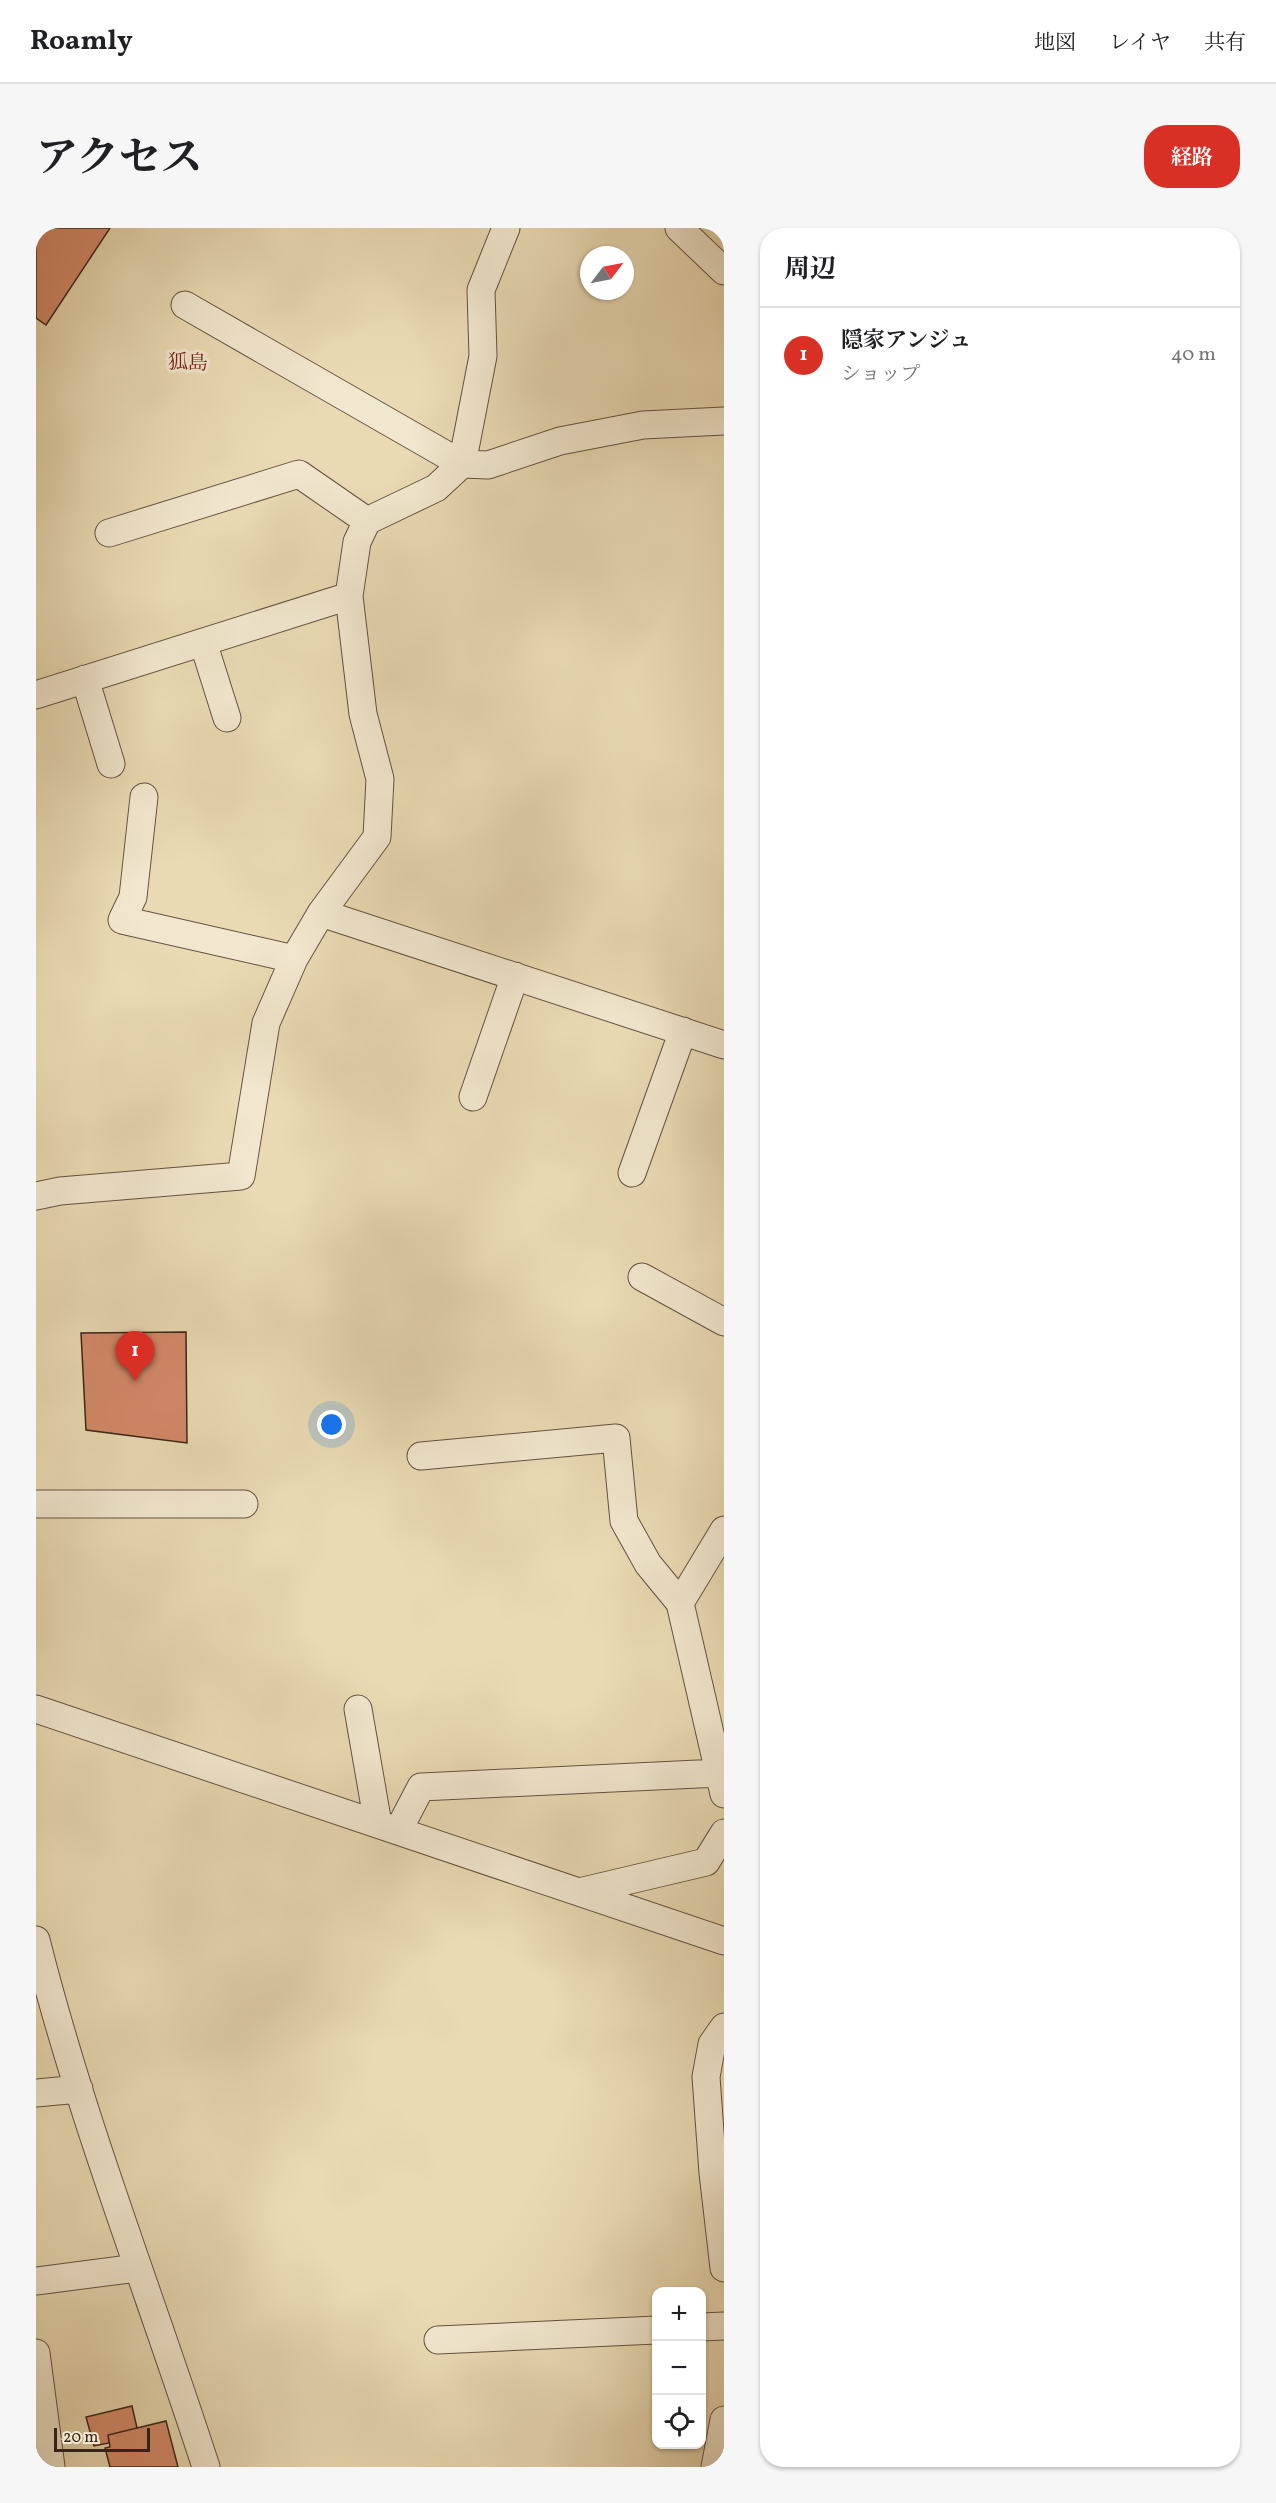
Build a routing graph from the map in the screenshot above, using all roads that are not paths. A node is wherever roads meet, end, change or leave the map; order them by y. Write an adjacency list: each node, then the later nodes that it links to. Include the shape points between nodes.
1 (507, 228): 6 (street, via 481,290 483,356)
2 (691, 232): 3 (street)
3 (724, 271)
4 (185, 305): 6 (street)
5 (724, 421): 6 (street, via 643,425 560,441 488,465)
6 (462, 464): 7 (street, via 436,488)
7 (367, 521): 8 (street, via 299,474); 9 (street, via 357,542)
8 (109, 533)
9 (349, 596): 10 (street); 16 (street, via 363,714 380,779 377,837)
10 (203, 642): 11 (street); 13 (street)
11 (85, 679): 12 (street); 14 (street)
12 (36, 694)
13 (226, 718)
14 (111, 764)
15 (144, 797): 17 (street, via 133,897 122,920)
16 (321, 913): 17 (street); 18 (street)
17 (294, 959): 23 (street, via 266,1023 241,1176)
18 (514, 976): 19 (street); 21 (street)
19 (683, 1031): 20 (street); 22 (street)
20 (724, 1045)
21 (473, 1097)
22 (632, 1173)
23 (36, 1196)
24 (642, 1278): 25 (street)
25 (724, 1322)
26 (421, 1456): 30 (street, via 616,1438 624,1521 648,1564)
27 (36, 1504): 28 (street)
28 (244, 1504)
29 (724, 1530): 30 (street)
30 (680, 1603): 33 (street)
31 (36, 1709): 34 (street)
32 (358, 1709): 34 (street)
33 (722, 1783): 34 (street, via 421,1787)
34 (388, 1827): 36 (street)
35 (724, 1833): 36 (street, via 706,1862)
36 (579, 1892): 38 (street)
37 (36, 1940): 39 (street)
38 (724, 1941)
39 (43, 1993): 41 (street)
40 (724, 2027): 43 (street, via 712,2044 706,2077)
41 (79, 2089): 42 (street); 44 (street)
42 (36, 2093)
43 (718, 2177): 45 (street)
44 (137, 2268): 46 (street); 54 (street)
45 (724, 2268)
46 (36, 2281)
47 (724, 2326): 48 (street)
48 (706, 2327)
49 (652, 2330): 50 (street)
50 (438, 2340)
51 (36, 2353): 53 (street)
52 (724, 2420): 55 (street)
53 (51, 2467)
54 (206, 2467)
55 (715, 2467)

